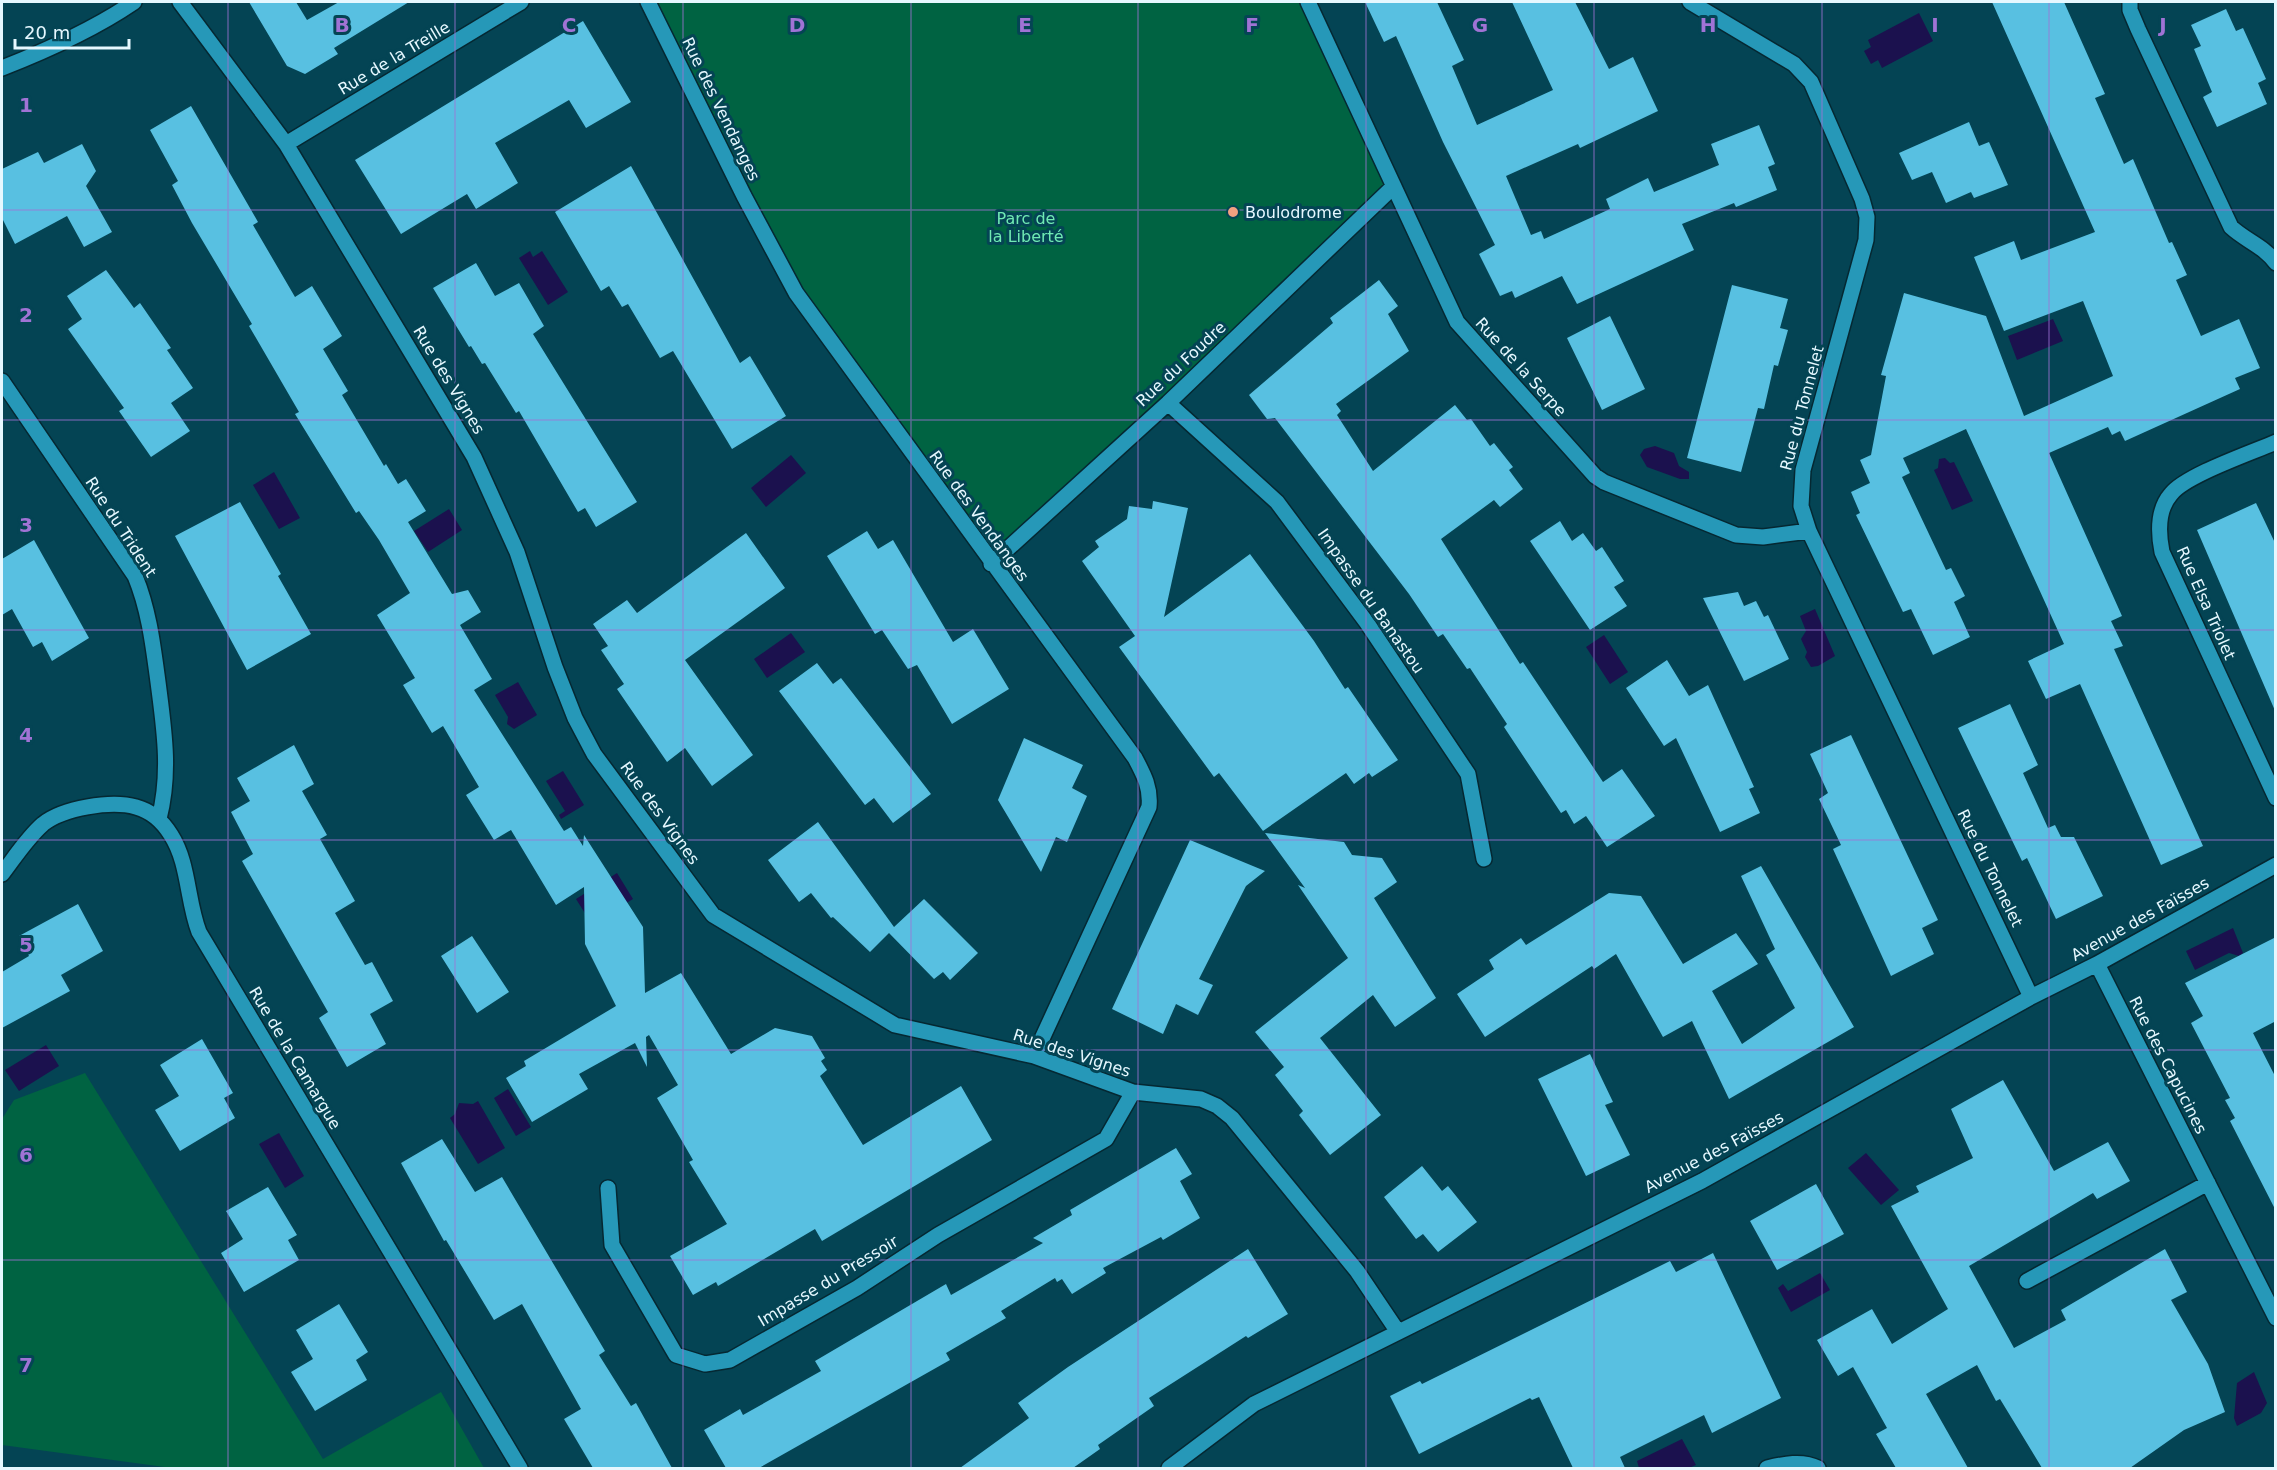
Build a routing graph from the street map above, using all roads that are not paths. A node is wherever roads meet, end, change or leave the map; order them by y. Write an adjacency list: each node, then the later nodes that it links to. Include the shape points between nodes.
1 (134, 2): 8 (street, via 63,42)
2 (180, 2): 9 (street, Rue des Vignes)
3 (521, 2): 9 (street, Rue de la Treille)
4 (648, 2): 16 (street, Rue des Vendanges, via 796,293)
5 (1308, 2): 10 (street, Rue de la Serpe)
6 (1690, 2): 15 (street, Rue du Tonnelet, via 1804,72 1867,217 1866,240 1803,470 1801,506)
7 (2130, 2): 11 (street, via 2138,29 2231,227 2265,249)
8 (2, 68)
9 (286, 144): 24 (street, Rue des Vignes, via 474,457 517,552 555,667 594,754 713,915 894,1025)
10 (1393, 187): 13 (street, Rue du Foudre); 15 (street, Rue de la Serpe, via 1457,322 1595,476 1736,535 1763,537)
11 (2276, 263)
12 (2, 381): 18 (street, Rue du Trident, via 135,576 145,600 167,754 166,791)
13 (1168, 403): 16 (street, Rue du Foudre); 19 (street, Impasse du Banastou, via 1277,502 1367,623 1468,774)
14 (2276, 442): 17 (street, Rue Elsa Triolet, via 2185,483 2171,494 2162,510 2158,531 2162,552)
15 (1809, 531): 23 (street, Rue du Tonnelet)
16 (992, 564): 24 (street, Rue des Vendanges, via 1135,758 1150,792 1149,807)
17 (2276, 798)
18 (159, 819): 21 (street, via 136,807 87,807 65,812 45,823); 31 (street, Rue de la Camargue, via 182,861 191,912 199,932)
19 (1484, 859)
20 (2276, 865): 22 (street, Avenue des Faïsses)
21 (2, 874)
22 (2097, 964): 23 (street, Avenue des Faïsses); 26 (street, Rue des Capucines)
23 (2031, 997): 30 (street, Avenue des Faïsses, via 1702,1181)
24 (1034, 1056): 25 (street, Rue des Vignes)
25 (1133, 1092): 27 (street, Impasse du Pressoir, via 1106,1139 938,1234 857,1288 730,1360 705,1364 676,1355 612,1245); 30 (street, Rue des Vignes, via 1201,1099 1232,1118 1357,1271)
26 (2208, 1183): 28 (street); 29 (street, Rue des Capucines)
27 (608, 1188)
28 (2027, 1281)
29 (2276, 1318)
30 (1398, 1332): 32 (street, Avenue des Faïsses, via 1254,1404)
31 (520, 1468)
32 (1169, 1468)
33 (1767, 1468): 34 (street, via 1789,1463)
34 (1818, 1468)

